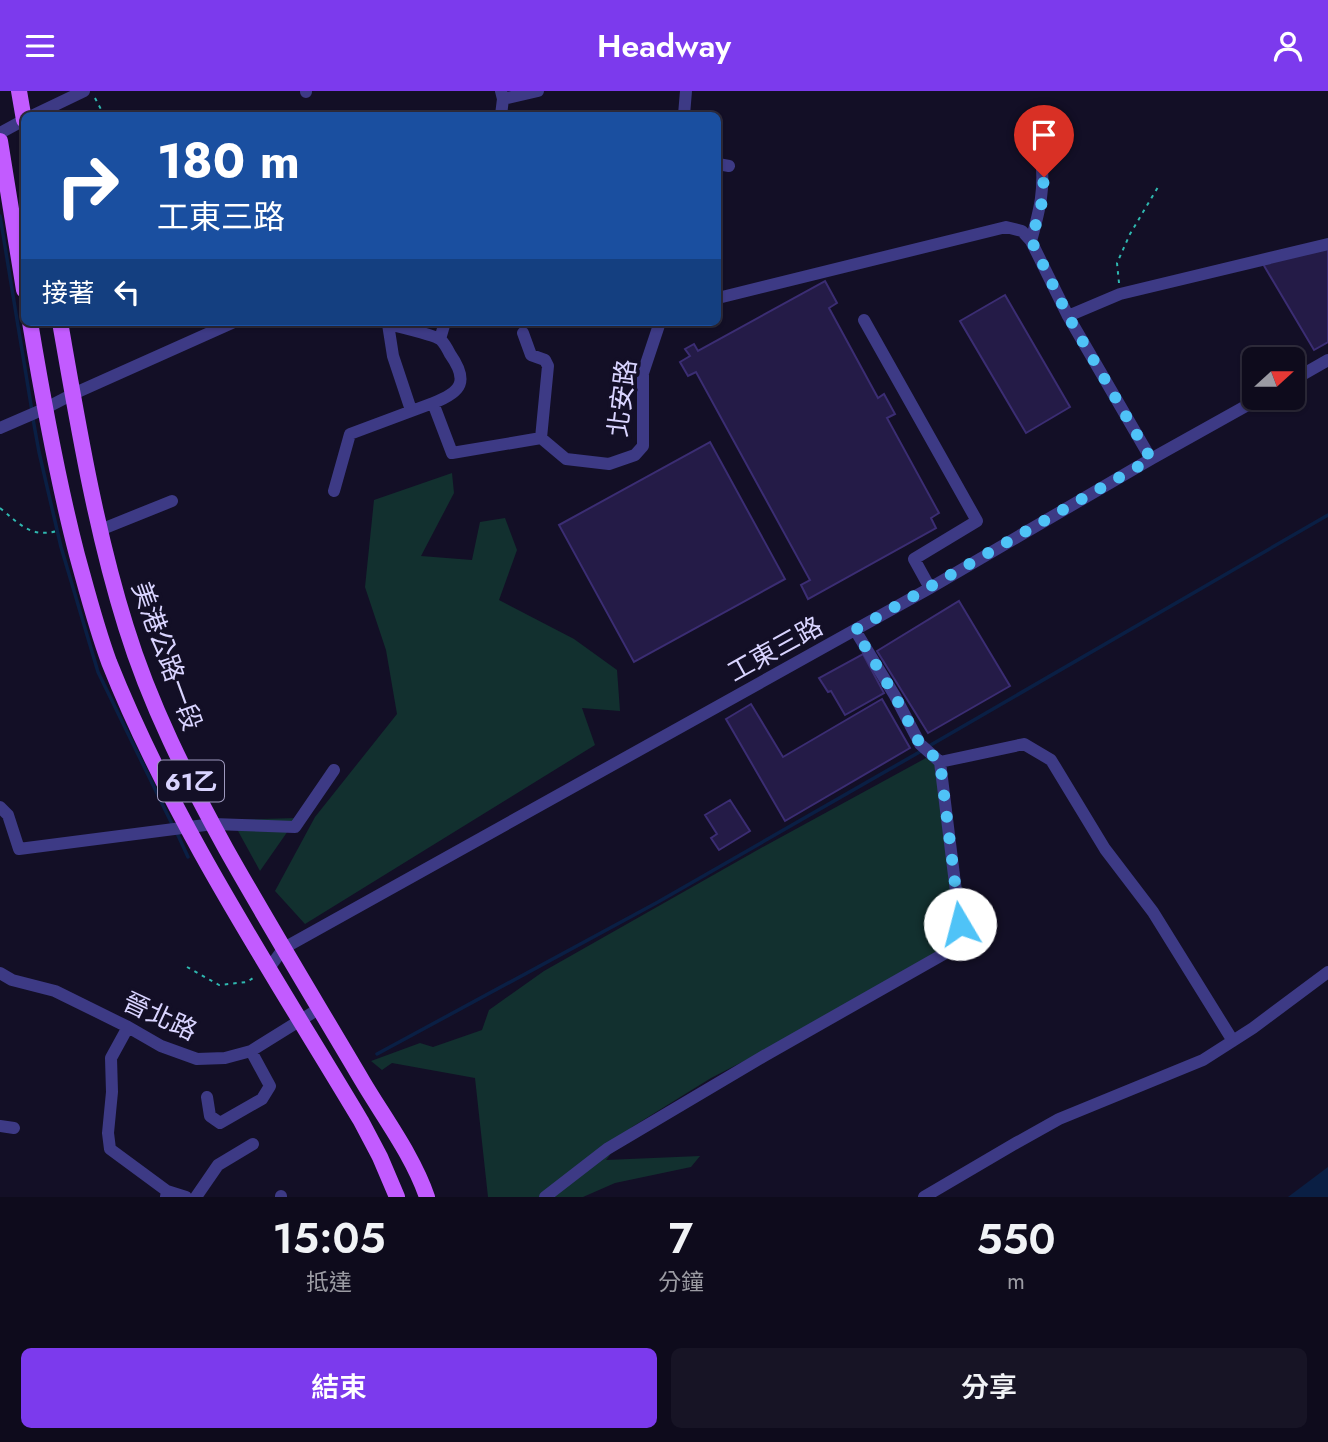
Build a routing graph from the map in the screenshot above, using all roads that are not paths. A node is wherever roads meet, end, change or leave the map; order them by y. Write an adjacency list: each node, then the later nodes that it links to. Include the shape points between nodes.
1 (19, 91): 6 (main road)
2 (84, 91): 7 (street)
3 (538, 91): 5 (street)
4 (686, 91): 8 (street)
5 (502, 95)
6 (23, 112)
7 (40, 112)
8 (684, 112)
9 (21, 122): 10 (street)
10 (0, 133)
11 (0, 141): 15 (main road)
12 (1041, 156): 13 (street, via 1041,208)
13 (1031, 240): 16 (street, via 1022,231 1006,227); 17 (street)
14 (1328, 244): 17 (street, via 1120,295)
15 (21, 271)
16 (721, 296)
17 (1068, 316): 37 (street)
18 (864, 320): 41 (street, via 977,521 914,559)
19 (31, 326): 33 (main road, 美港公路一段 / 61乙)
20 (61, 326): 30 (main road, 美港公路一段 / 61乙)
21 (225, 326): 30 (street)
22 (388, 326): 34 (street)
23 (398, 326): 27 (street)
24 (444, 326): 27 (street)
25 (659, 326): 36 (street, 北安路, via 643,373 643,446 635,455 609,464 566,459)
26 (523, 333): 36 (street, via 531,355 548,366)
27 (440, 339): 31 (street, via 459,367 459,386 450,397)
28 (1328, 359): 29 (street)
29 (1306, 372)
30 (73, 394): 33 (street); 40 (main road, 美港公路一段 / 61乙)
31 (433, 403): 34 (street); 36 (street, via 452,453)
32 (1242, 408): 37 (street, 工東三路)
33 (44, 409): 35 (street); 47 (main road, 美港公路一段 / 61乙, via 70,528 108,659 142,740)
34 (411, 410): 38 (street, via 349,434)
35 (0, 428)
36 (541, 438)
37 (1151, 459): 41 (street, 工東三路)
38 (334, 491)
39 (172, 501): 40 (street)
40 (100, 530): 46 (main road, 美港公路一段 / 61乙, via 150,694)
41 (930, 588): 42 (street, 工東三路)
42 (855, 630): 43 (street, via 920,744); 48 (street, 工東三路)
43 (940, 762): 55 (street, via 1024,744 1051,760); 66 (street, via 960,924 949,951 607,1149)
44 (334, 770): 46 (street, via 295,827)
45 (0, 807): 47 (street, via 8,815 19,849)
46 (213, 824): 47 (street); 48 (main road, 美港公路一段 / 61乙)
47 (187, 827): 49 (main road, 美港公路一段 / 61乙)
48 (284, 948): 49 (street); 52 (main road, 美港公路一段 / 61乙)
49 (268, 968): 53 (main road, 美港公路一段 / 61乙)
50 (1328, 972): 55 (street)
51 (0, 973): 54 (street, 晉北路, via 55,991)
52 (320, 1008): 53 (street, 晉北路); 65 (main road, 美港公路一段 / 61乙, via 401,1142)
53 (300, 1020): 56 (street, 晉北路); 64 (main road, 美港公路一段 / 61乙, via 380,1157)
54 (128, 1027): 56 (street, 晉北路, via 161,1047 197,1059); 61 (street, via 111,1058 110,1149)
55 (1233, 1041): 67 (street, via 1203,1060 1059,1119)
56 (251, 1051): 57 (street, via 270,1086 262,1099 220,1123 211,1116)
57 (207, 1097)
58 (0, 1126): 59 (street)
59 (14, 1128)
60 (253, 1144): 63 (street, via 218,1165)
61 (167, 1194): 62 (street)
62 (186, 1197)
63 (196, 1197)
64 (397, 1197)
65 (427, 1197)
66 (545, 1197)
67 (924, 1197)

